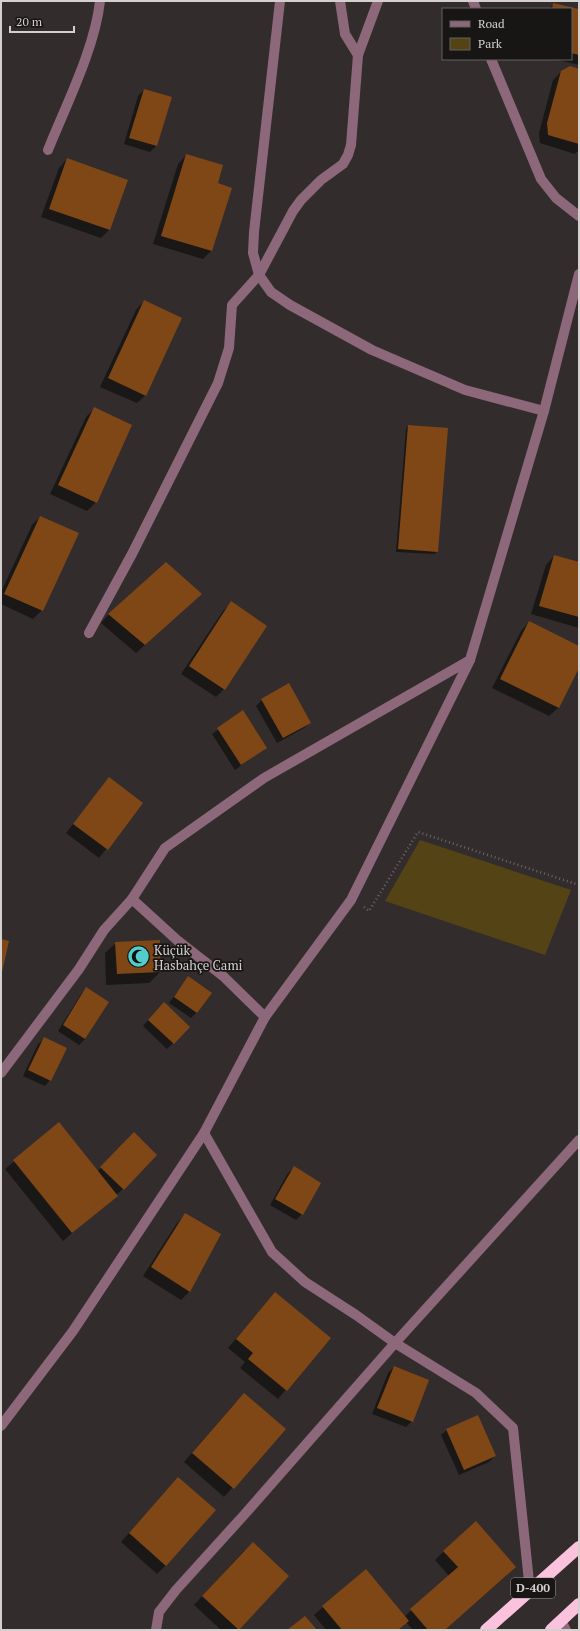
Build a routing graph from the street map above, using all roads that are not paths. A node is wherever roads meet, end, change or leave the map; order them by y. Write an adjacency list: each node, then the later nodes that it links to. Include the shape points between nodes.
1 (100, 1): 7 (street, via 91,45)
2 (280, 1): 10 (street, via 254,232 253,253)
3 (340, 1): 5 (street, via 345,34)
4 (378, 1): 5 (street)
5 (358, 55): 10 (street, via 348,155 338,169 311,190 297,206)
6 (492, 60): 8 (street, via 541,178 556,198)
7 (48, 150)
8 (579, 216)
9 (579, 274): 11 (street)
10 (259, 275): 11 (street, via 271,292 290,305 372,350 465,390); 12 (street, via 232,306 229,348 218,383)
11 (544, 411): 13 (street)
12 (89, 633)
13 (470, 660): 14 (street, via 264,778 166,848); 15 (street, via 350,900)
14 (132, 899): 15 (street, via 177,940 223,976); 16 (street, via 104,930 79,969)
15 (265, 1018): 17 (street)
16 (1, 1073)
17 (204, 1133): 19 (street, via 272,1252 304,1282); 20 (street, via 73,1331)
18 (579, 1140): 19 (street)
19 (395, 1343): 22 (street, via 476,1393 513,1428); 25 (street, via 176,1590 159,1612)
20 (1, 1426)
21 (579, 1547): 22 (highway, D-400)
22 (530, 1591): 26 (highway, D-400)
23 (579, 1604): 24 (highway)
24 (564, 1626): 27 (highway)
25 (156, 1630)
26 (486, 1630)
27 (551, 1630)

